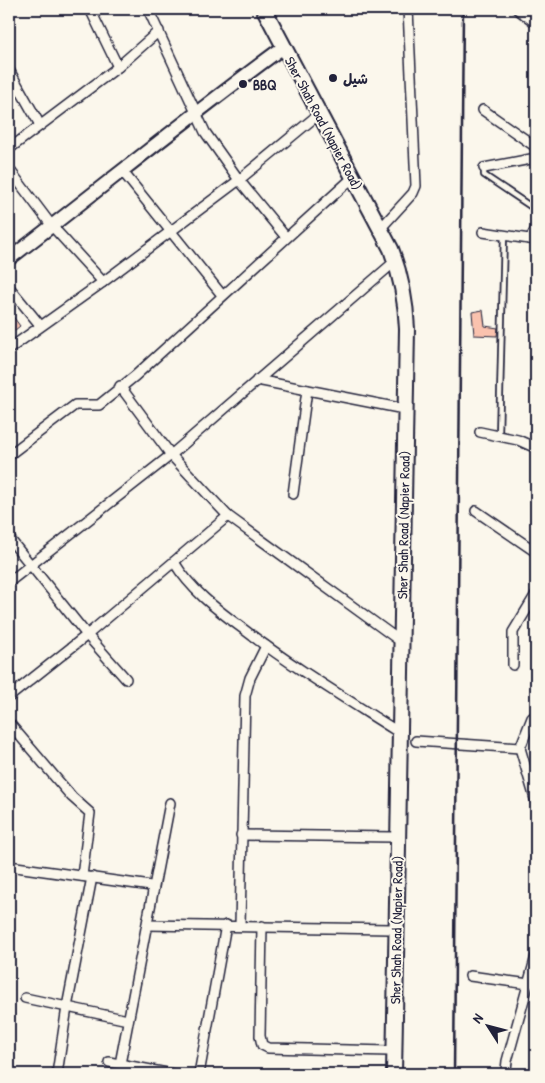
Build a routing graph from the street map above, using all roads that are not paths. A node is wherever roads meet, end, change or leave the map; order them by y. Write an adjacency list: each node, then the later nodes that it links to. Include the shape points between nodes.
1 (90, 9): 10 (street)
2 (148, 9): 8 (street)
3 (256, 9): 9 (main road, Sher Shah Road (Napier Road))
4 (264, 9): 19 (main road, Sher Shah Road (Napier Road))
5 (408, 9): 27 (street, via 416,186)
6 (517, 9): 7 (street)
7 (536, 23)
8 (159, 31): 10 (street); 13 (street)
9 (278, 51): 13 (main road); 14 (main road, Sher Shah Road (Napier Road))
10 (118, 67): 15 (street)
11 (9, 70): 15 (street)
12 (483, 110): 16 (street)
13 (195, 112): 22 (main road); 23 (street)
14 (314, 118): 19 (main road, Sher Shah Road (Napier Road)); 23 (street)
15 (40, 126): 17 (street)
16 (536, 147)
17 (9, 149)
18 (536, 158): 20 (street)
19 (341, 162): 27 (main road, Sher Shah Road (Napier Road))
20 (484, 168): 25 (lane, via 484,175)
21 (9, 169): 26 (street)
22 (123, 172): 26 (main road); 29 (street)
23 (239, 180): 29 (street); 32 (street)
24 (349, 181): 32 (street)
25 (536, 210)
26 (52, 226): 34 (main road); 36 (street)
27 (380, 229): 89 (main road, Sher Shah Road (Napier Road), via 400,275 407,329)
28 (536, 229): 33 (street)
29 (171, 231): 36 (street); 38 (street)
30 (482, 232): 31 (street)
31 (504, 235): 33 (street); 46 (lane)
32 (285, 236): 38 (street)
33 (533, 239)
34 (9, 259)
35 (392, 264): 41 (street)
36 (103, 282): 39 (street)
37 (9, 287): 39 (street)
38 (222, 295): 42 (street)
39 (40, 325): 40 (street)
40 (9, 349)
41 (257, 380): 43 (street); 49 (street)
42 (120, 386): 48 (street, via 99,405 75,405); 49 (street)
43 (306, 390): 44 (street); 50 (street)
44 (399, 408)
45 (480, 432): 46 (street)
46 (499, 436): 47 (street)
47 (536, 448)
48 (9, 455)
49 (172, 455): 52 (street); 56 (street)
50 (293, 494)
51 (476, 511): 54 (street)
52 (228, 516): 55 (street); 60 (street)
53 (9, 538): 56 (street)
54 (536, 552)
55 (174, 562): 59 (street); 61 (street, via 184,579 203,598)
56 (30, 564): 57 (street); 59 (street)
57 (9, 582)
58 (536, 594): 62 (street, via 513,632)
59 (87, 635): 63 (street); 64 (street)
60 (396, 638)
61 (266, 646): 67 (street); 72 (street, via 250,678 246,696)
62 (513, 665)
63 (126, 679)
64 (9, 697)
65 (535, 713): 69 (street)
66 (9, 723): 75 (street, via 72,797 90,813)
67 (395, 730)
68 (416, 741): 69 (street)
69 (520, 748): 70 (street)
70 (536, 802)
71 (170, 803): 77 (street)
72 (241, 835): 73 (street); 80 (street)
73 (393, 838)
74 (9, 866): 75 (street)
75 (82, 876): 76 (street)
76 (92, 877): 77 (street, via 145,884 151,886); 87 (street)
77 (153, 892): 78 (street)
78 (147, 925): 79 (street); 88 (street)
79 (226, 925): 80 (street); 94 (street)
80 (240, 926): 81 (street)
81 (262, 926): 82 (street); 89 (street, via 262,1045 268,1048)
82 (391, 929)
83 (536, 956): 85 (street)
84 (470, 976): 85 (street)
85 (528, 984): 96 (street, via 507,1061)
86 (25, 998): 87 (street)
87 (67, 1007): 88 (street); 92 (street)
88 (128, 1020): 91 (street)
89 (391, 1044): 95 (main road, Sher Shah Road (Napier Road))
90 (109, 1062): 91 (street)
91 (120, 1064): 93 (street)
92 (57, 1074)
93 (172, 1074)
94 (199, 1074)
95 (394, 1074)
96 (509, 1074)

